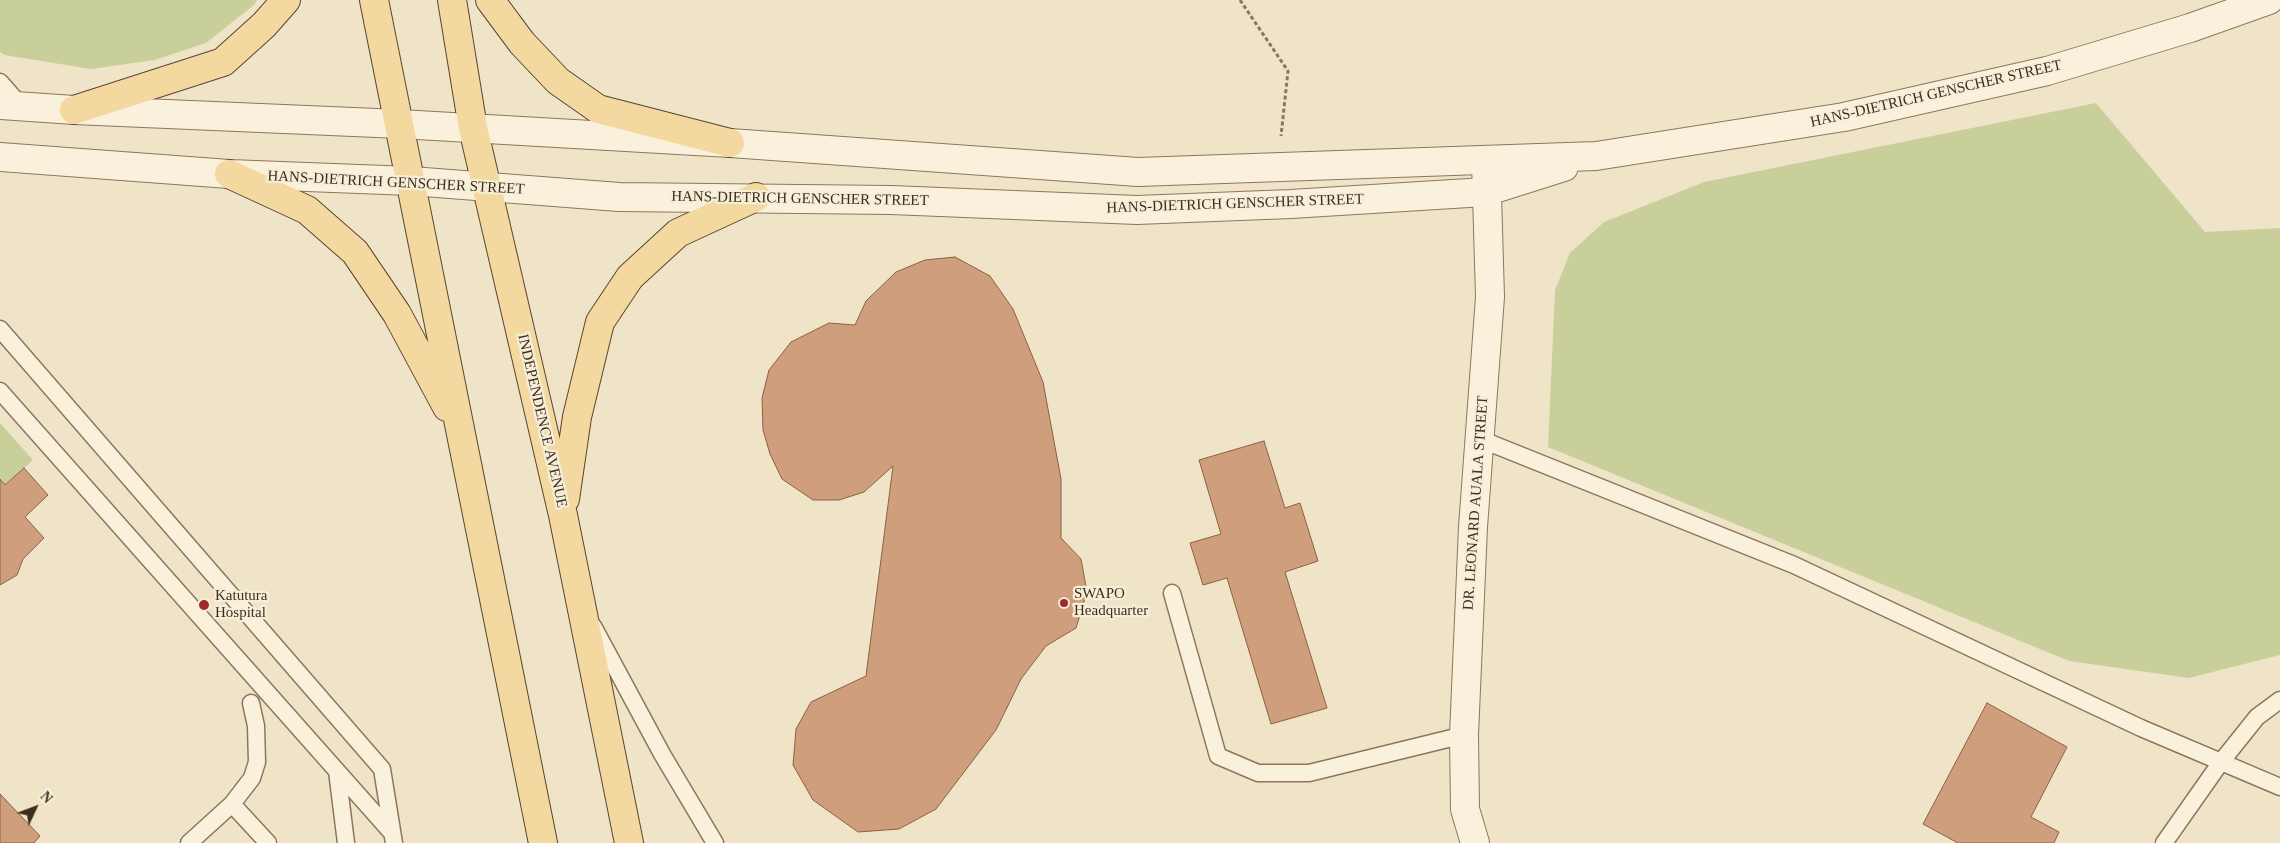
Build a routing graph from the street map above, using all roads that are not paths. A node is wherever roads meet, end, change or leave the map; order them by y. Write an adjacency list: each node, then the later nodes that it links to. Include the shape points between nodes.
1 (286, 0): 8 (main road, via 223,62)
2 (374, 0): 9 (main road)
3 (452, 0): 10 (main road, INDEPENDENCE AVENUE)
4 (490, 0): 11 (main road, via 522,43 558,81 598,108)
5 (2269, 0): 12 (street, HANS-DIETRICH GENSCHER STREET, via 2190,28 2028,75 1844,117)
6 (0, 82): 7 (lane)
7 (11, 106): 8 (street, HANS-DIETRICH GENSCHER STREET)
8 (74, 110): 9 (street, HANS-DIETRICH GENSCHER STREET)
9 (400, 124): 10 (street, HANS-DIETRICH GENSCHER STREET); 16 (main road)
10 (473, 128): 11 (street, HANS-DIETRICH GENSCHER STREET); 17 (main road, INDEPENDENCE AVENUE)
11 (730, 143): 14 (street, HANS-DIETRICH GENSCHER STREET, via 1138,172)
12 (1596, 156): 14 (street, HANS-DIETRICH GENSCHER STREET); 18 (street, HANS-DIETRICH GENSCHER STREET)
13 (0, 159): 15 (street, HANS-DIETRICH GENSCHER STREET)
14 (1486, 162): 18 (street, DR. LEONARD AUALA STREET)
15 (229, 174): 16 (street, HANS-DIETRICH GENSCHER STREET); 22 (main road, via 307,210 355,252 397,314)
16 (411, 182): 17 (street, HANS-DIETRICH GENSCHER STREET); 22 (main road)
17 (488, 188): 19 (street, HANS-DIETRICH GENSCHER STREET, via 620,197); 24 (main road, INDEPENDENCE AVENUE)
18 (1485, 192): 19 (street, HANS-DIETRICH GENSCHER STREET, via 1137,210); 23 (street, DR. LEONARD AUALA STREET, via 1490,297)
19 (756, 197): 24 (main road, via 678,232 630,278 600,322 577,417)
20 (0, 329): 34 (lane, via 382,769)
21 (0, 391): 31 (lane)
22 (459, 430): 38 (main road)
23 (1480, 439): 29 (street, DR. LEONARD AUALA STREET); 30 (lane, via 1794,565 2141,728)
24 (563, 515): 26 (main road, INDEPENDENCE AVENUE)
25 (1172, 593): 29 (lane, via 1218,756 1258,773 1309,774)
26 (582, 607): 39 (main road, INDEPENDENCE AVENUE); 40 (lane)
27 (2280, 700): 30 (lane, via 2257,717)
28 (251, 703): 33 (lane, via 256,726 257,762 252,778)
29 (1464, 735): 41 (street, DR. LEONARD AUALA STREET, via 1465,809)
30 (2221, 762): 32 (lane); 42 (lane)
31 (337, 771): 34 (lane); 37 (lane)
32 (2280, 787)
33 (232, 804): 35 (lane); 36 (lane)
34 (393, 838)
35 (189, 843)
36 (268, 843)
37 (346, 843)
38 (543, 843)
39 (629, 843)
40 (715, 843)
41 (1475, 843)
42 (2164, 843)

